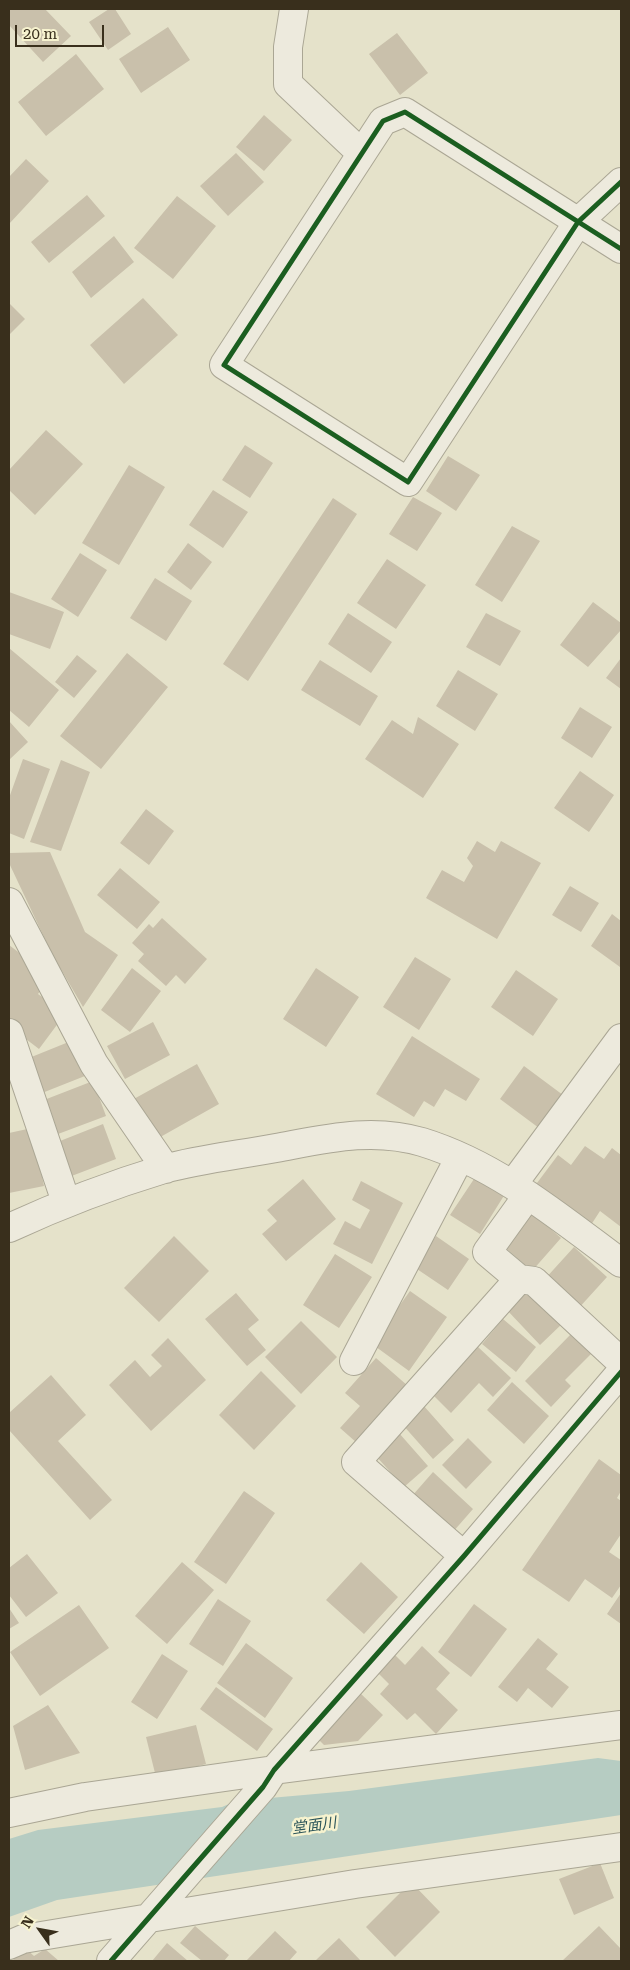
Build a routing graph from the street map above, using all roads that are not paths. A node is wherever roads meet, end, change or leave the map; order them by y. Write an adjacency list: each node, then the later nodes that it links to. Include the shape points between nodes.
1 (294, 9): 2 (street, via 288,47 288,84)
2 (361, 153): 4 (street, via 382,121 404,112); 4 (street, via 224,365 408,482)
3 (621, 182): 4 (street)
4 (578, 222): 5 (street)
5 (621, 250)
6 (9, 902): 10 (street, via 94,1064)
7 (9, 1033): 12 (street)
8 (621, 1038): 11 (street)
9 (460, 1157): 10 (street, via 422,1142 392,1135 356,1134); 11 (street); 16 (street)
10 (166, 1169): 12 (street)
11 (520, 1190): 14 (street); 15 (street, via 486,1252)
12 (66, 1202): 13 (street)
13 (9, 1228)
14 (621, 1263)
15 (519, 1279): 17 (street, via 534,1281); 19 (street, via 356,1462)
16 (354, 1361)
17 (621, 1362)
18 (621, 1372): 19 (street)
19 (464, 1556): 21 (street)
20 (621, 1725): 21 (street)
21 (268, 1778): 22 (street, via 85,1797); 24 (street)
22 (9, 1813)
23 (621, 1847): 24 (street)
24 (155, 1910): 25 (street, via 23,1939); 26 (street)
25 (9, 1945)
26 (111, 1961)

